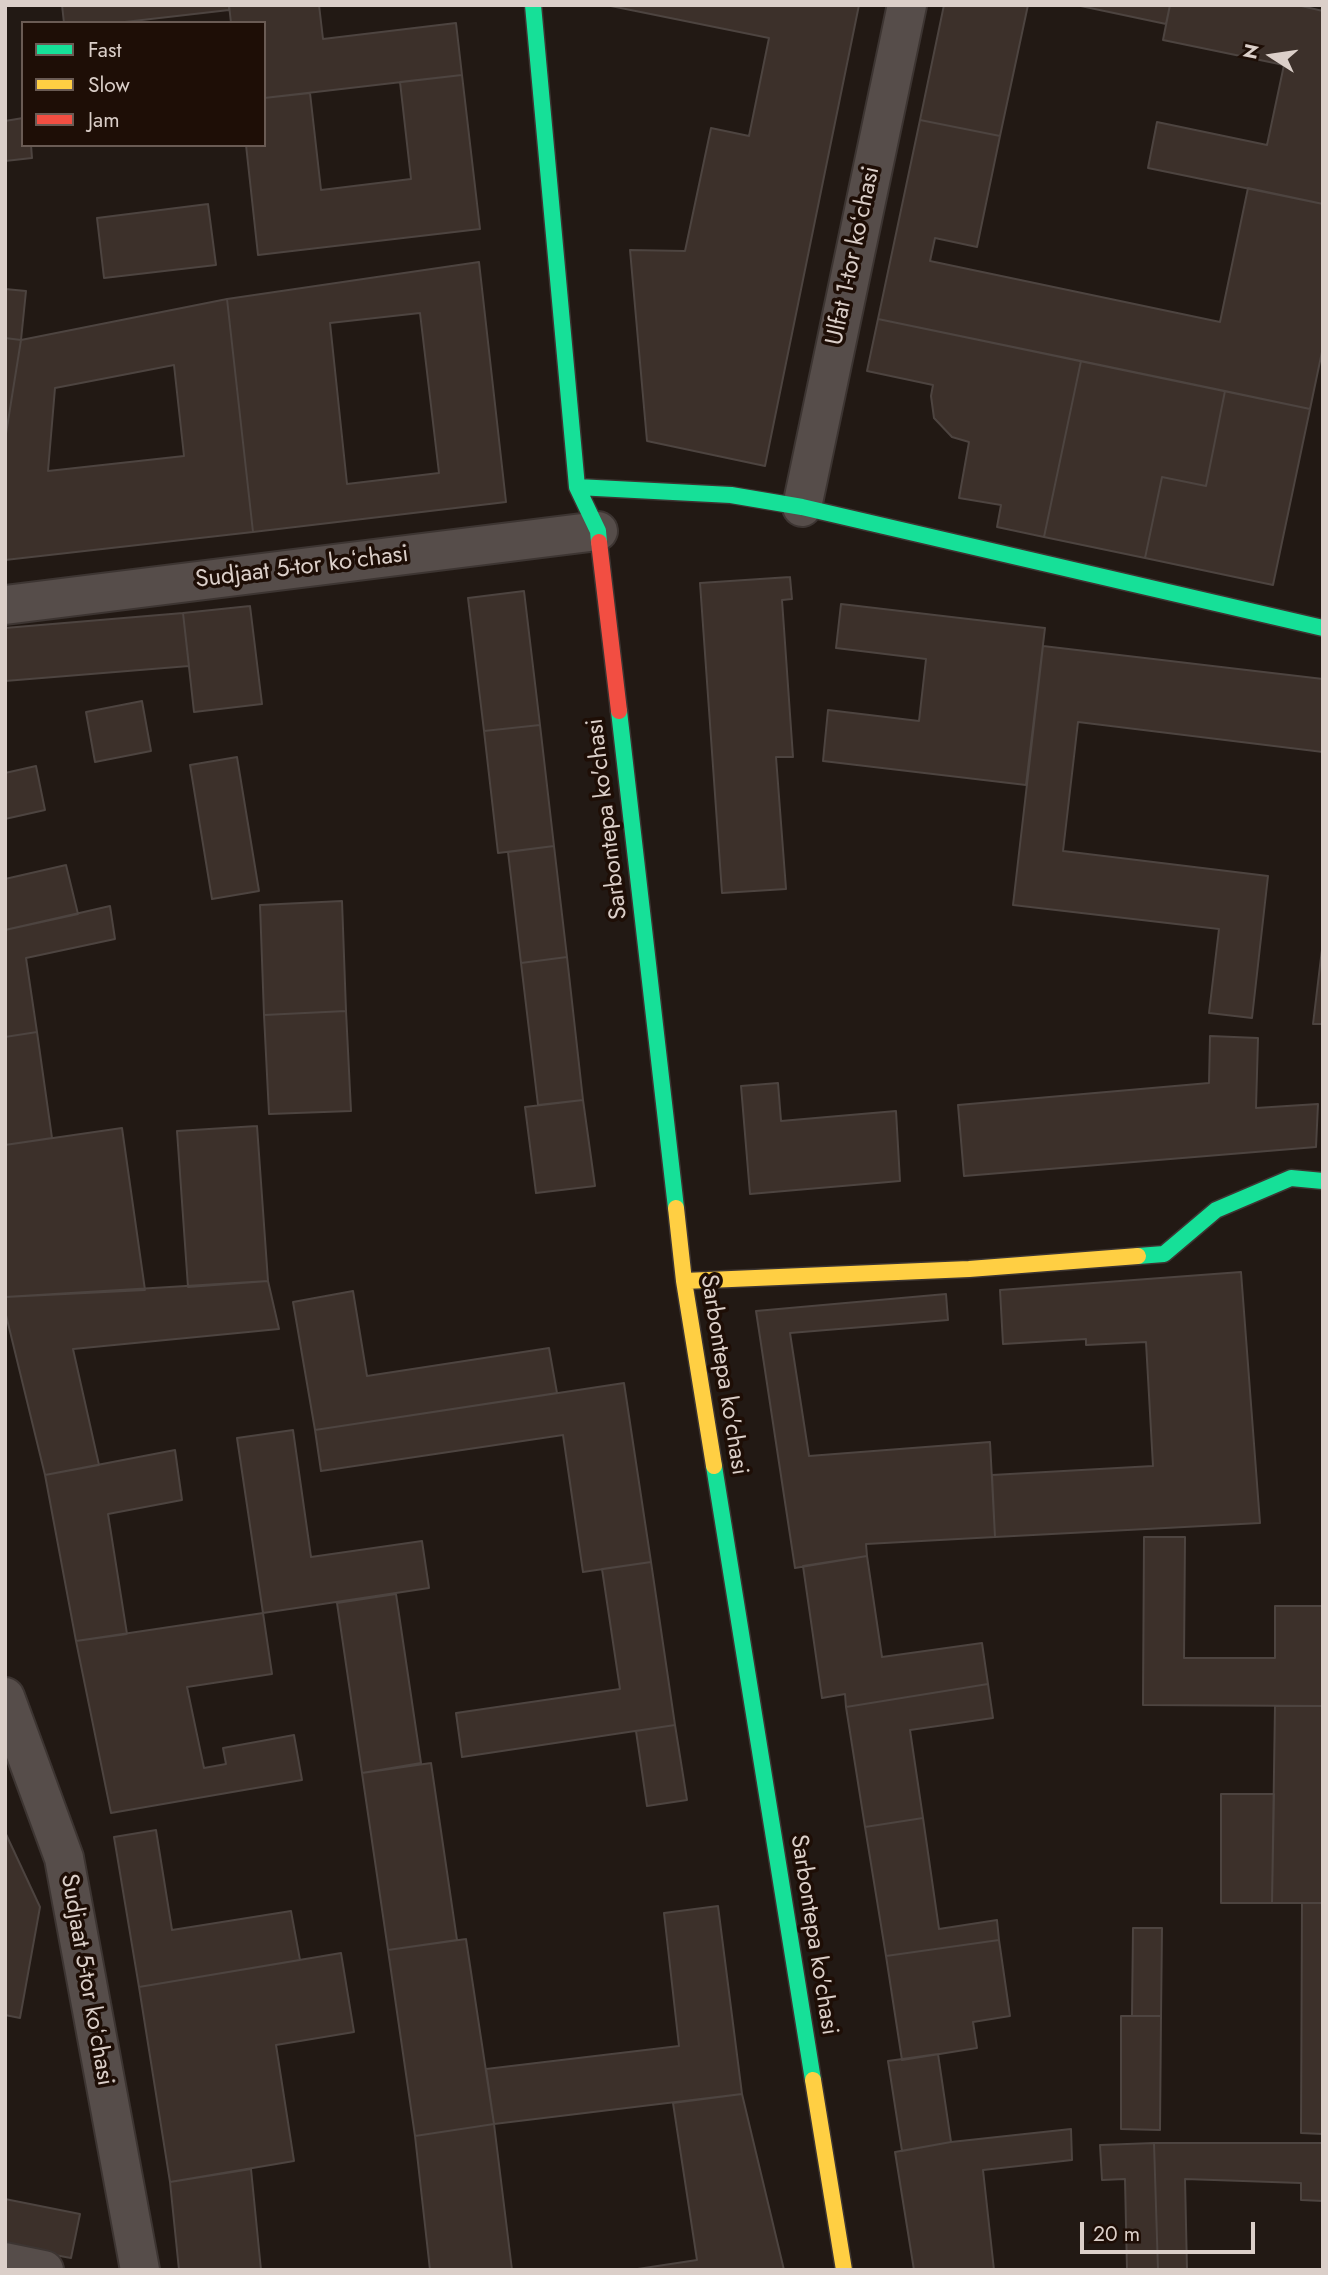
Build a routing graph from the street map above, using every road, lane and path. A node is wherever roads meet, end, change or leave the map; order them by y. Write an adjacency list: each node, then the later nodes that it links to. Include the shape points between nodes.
1 (533, 5): 3 (street)
2 (907, 5): 4 (street, Ulfat 1-tor koʻchasi)
3 (577, 487): 4 (street, via 731,495); 5 (street, Sarbontepa ko'chasi)
4 (802, 507): 7 (street)
5 (598, 531): 6 (street, Sudjaat 5-tor koʻchasi); 9 (street, Sarbontepa ko'chasi)
6 (5, 605)
7 (1323, 628)
8 (1323, 1181): 9 (street, via 1291,1178 1216,1210 1164,1254 969,1269)
9 (684, 1281): 14 (street, Sarbontepa ko'chasi)
10 (5, 1697): 13 (street, Sudjaat 5-tor koʻchasi, via 64,1858)
11 (5, 2262): 12 (street)
12 (44, 2270)
13 (140, 2270)
14 (844, 2270)

